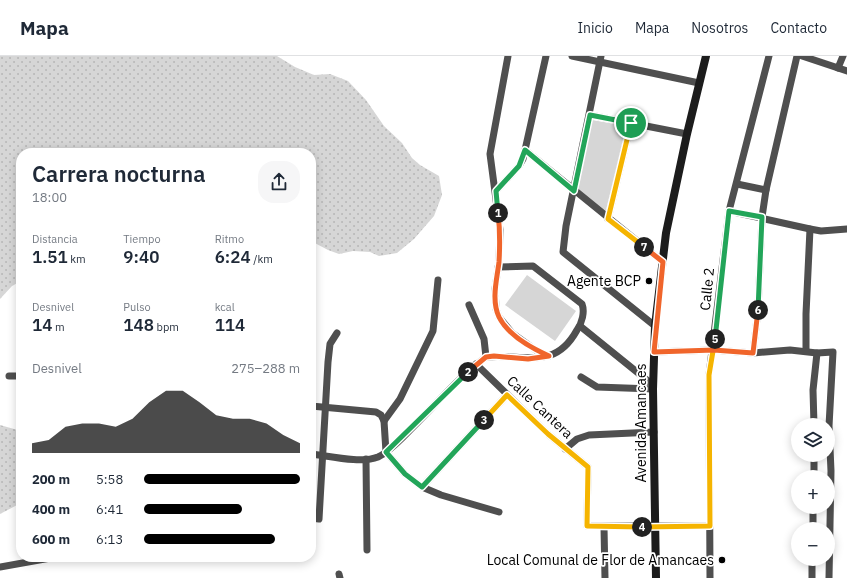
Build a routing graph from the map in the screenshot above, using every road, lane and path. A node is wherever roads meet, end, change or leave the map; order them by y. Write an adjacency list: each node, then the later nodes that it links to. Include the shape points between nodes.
1 (508, 56): 19 (street, via 490,154)
2 (546, 56): 16 (street)
3 (572, 56): 9 (street)
4 (706, 56): 12 (street, Avenida Amancaes)
5 (769, 56): 17 (street, Calle 2)
6 (797, 56): 18 (street)
7 (802, 56): 10 (street)
8 (843, 56): 10 (street)
9 (600, 59): 12 (street); 13 (street)
10 (838, 68): 11 (street)
11 (847, 71)
12 (699, 83): 15 (street, Avenida Amancaes)
13 (590, 115): 14 (street); 20 (street)
14 (631, 123): 15 (street); 23 (street)
15 (687, 134): 26 (street, Avenida Amancaes, via 666,233)
16 (525, 150): 19 (street, via 519,166); 20 (street)
17 (736, 184): 18 (street); 21 (street, Calle 2)
18 (766, 190): 22 (street)
19 (496, 191): 27 (street, via 500,230)
20 (574, 191): 23 (street); 31 (street, via 563,240 563,252)
21 (729, 211): 22 (street); 33 (street, Calle 2)
22 (762, 217): 24 (street); 36 (street, via 758,310)
23 (608, 219): 26 (street)
24 (810, 229): 25 (street); 34 (street)
25 (847, 230)
26 (663, 262): 31 (street, Avenida Amancaes)
27 (498, 267): 30 (street, via 527,265 538,268 582,304 584,309); 38 (street, via 495,301 499,317 512,333 537,351)
28 (438, 280): 49 (street, via 433,331 400,399)
29 (469, 305): 39 (street, via 484,339)
30 (580, 326): 38 (street, via 562,349); 44 (street)
31 (655, 326): 35 (street, Avenida Amancaes)
32 (337, 333): 47 (street, via 330,344)
33 (714, 350): 35 (street); 36 (street); 60 (street, Calle 2, via 709,375)
34 (806, 351): 36 (street); 37 (street)
35 (654, 352): 44 (street, Avenida Amancaes)
36 (753, 353)
37 (817, 353): 48 (street, via 813,390); 70 (street, via 833,352 829,426)
38 (549, 356): 39 (street, via 528,359)
39 (486, 357): 40 (street)
40 (476, 364): 45 (street, Calle Cantera); 52 (street)
41 (9, 376): 42 (street)
42 (16, 376)
43 (581, 377): 44 (street, via 597,387)
44 (653, 387): 50 (street, Avenida Amancaes)
45 (507, 395): 51 (street, Calle Cantera); 56 (street)
46 (316, 407): 47 (street)
47 (327, 408): 49 (street, via 376,412); 54 (street)
48 (814, 418)
49 (384, 421): 52 (street)
50 (654, 432): 51 (street, via 589,435 577,439); 59 (street, Avenida Amancaes)
51 (565, 449): 61 (street, Calle Cantera, via 588,467 587,526)
52 (386, 452): 55 (street, via 378,457); 56 (street, via 405,474)
53 (316, 454): 54 (street)
54 (324, 455): 55 (street); 58 (street, via 319,519)
55 (366, 459): 62 (street)
56 (422, 487): 57 (street)
57 (499, 512)
58 (316, 519)
59 (656, 526): 60 (street); 61 (street); 67 (street, Avenida Amancaes)
60 (710, 526): 68 (street, Calle 2)
61 (604, 527): 66 (street)
62 (366, 550)
63 (28, 562): 65 (street)
64 (812, 566): 69 (street)
65 (0, 567)
66 (605, 578)
67 (656, 578)
68 (710, 578)
69 (812, 578)
70 (829, 578)

